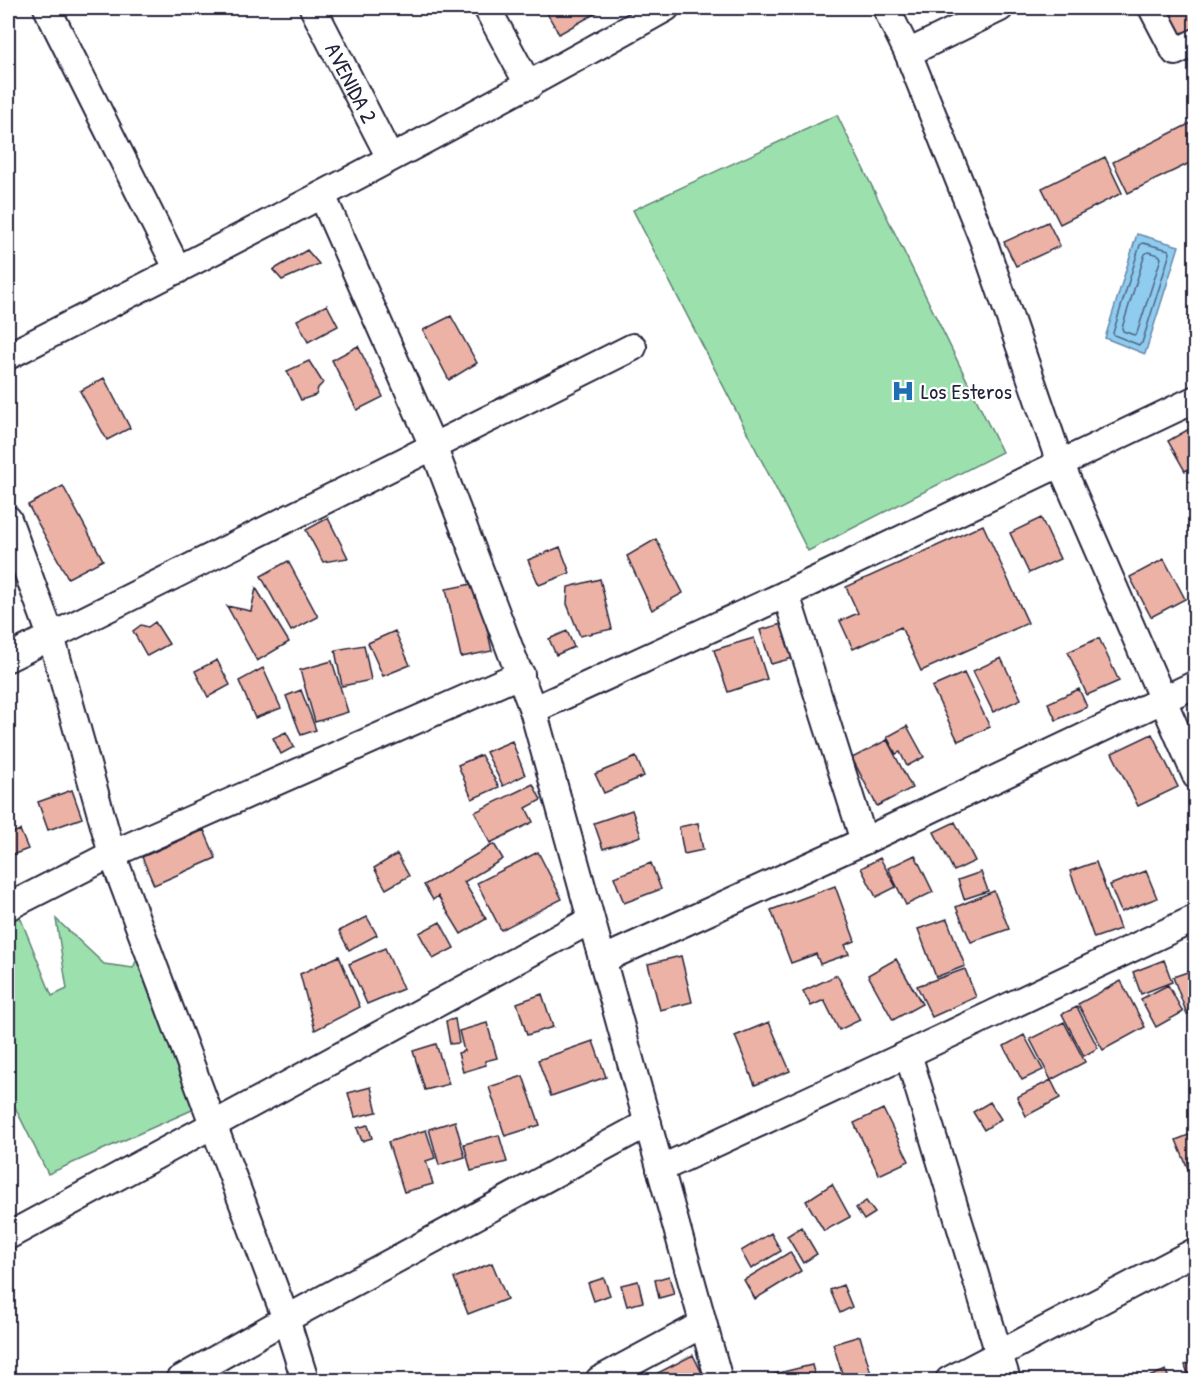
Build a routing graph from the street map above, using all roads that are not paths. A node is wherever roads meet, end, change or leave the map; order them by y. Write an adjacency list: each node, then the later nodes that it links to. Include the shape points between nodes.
1 (47, 8): 13 (street)
2 (313, 8): 11 (street, AVENIDA 2)
3 (487, 8): 10 (street)
4 (666, 8): 10 (street)
5 (886, 8): 9 (street)
6 (1000, 8): 9 (street)
7 (1152, 8): 8 (street, via 1175,52)
8 (1196, 42)
9 (908, 53): 18 (street, via 983,240)
10 (529, 86): 11 (street)
11 (390, 158): 12 (street)
12 (321, 195): 13 (street); 17 (street)
13 (177, 270): 15 (street)
14 (633, 347): 17 (street)
15 (8, 356)
16 (1196, 399): 18 (street)
17 (433, 446): 21 (street); 23 (street)
18 (1060, 463): 20 (street); 25 (street)
19 (8, 519): 21 (street)
20 (786, 594): 26 (street); 28 (street)
21 (51, 636): 22 (street); 29 (street)
22 (8, 658)
23 (521, 674): 26 (street); 29 (street)
24 (1196, 684): 25 (street)
25 (1163, 699): 27 (street); 28 (street)
26 (533, 710): 32 (street)
27 (1196, 776)
28 (864, 841): 33 (street)
29 (112, 854): 30 (street); 36 (street)
30 (8, 907)
31 (1196, 918): 34 (street)
32 (591, 920): 33 (street); 36 (street)
33 (602, 960): 35 (street)
34 (908, 1054): 37 (street); 42 (street)
35 (648, 1123): 37 (street); 40 (street)
36 (214, 1125): 38 (street); 40 (street)
37 (660, 1169): 41 (street)
38 (8, 1236)
39 (1196, 1251): 42 (street)
40 (286, 1319): 43 (street); 44 (street)
41 (703, 1324): 45 (street); 46 (street)
42 (999, 1354): 47 (street); 48 (street)
43 (179, 1380)
44 (305, 1380)
45 (599, 1380)
46 (719, 1380)
47 (949, 1380)
48 (1007, 1380)

